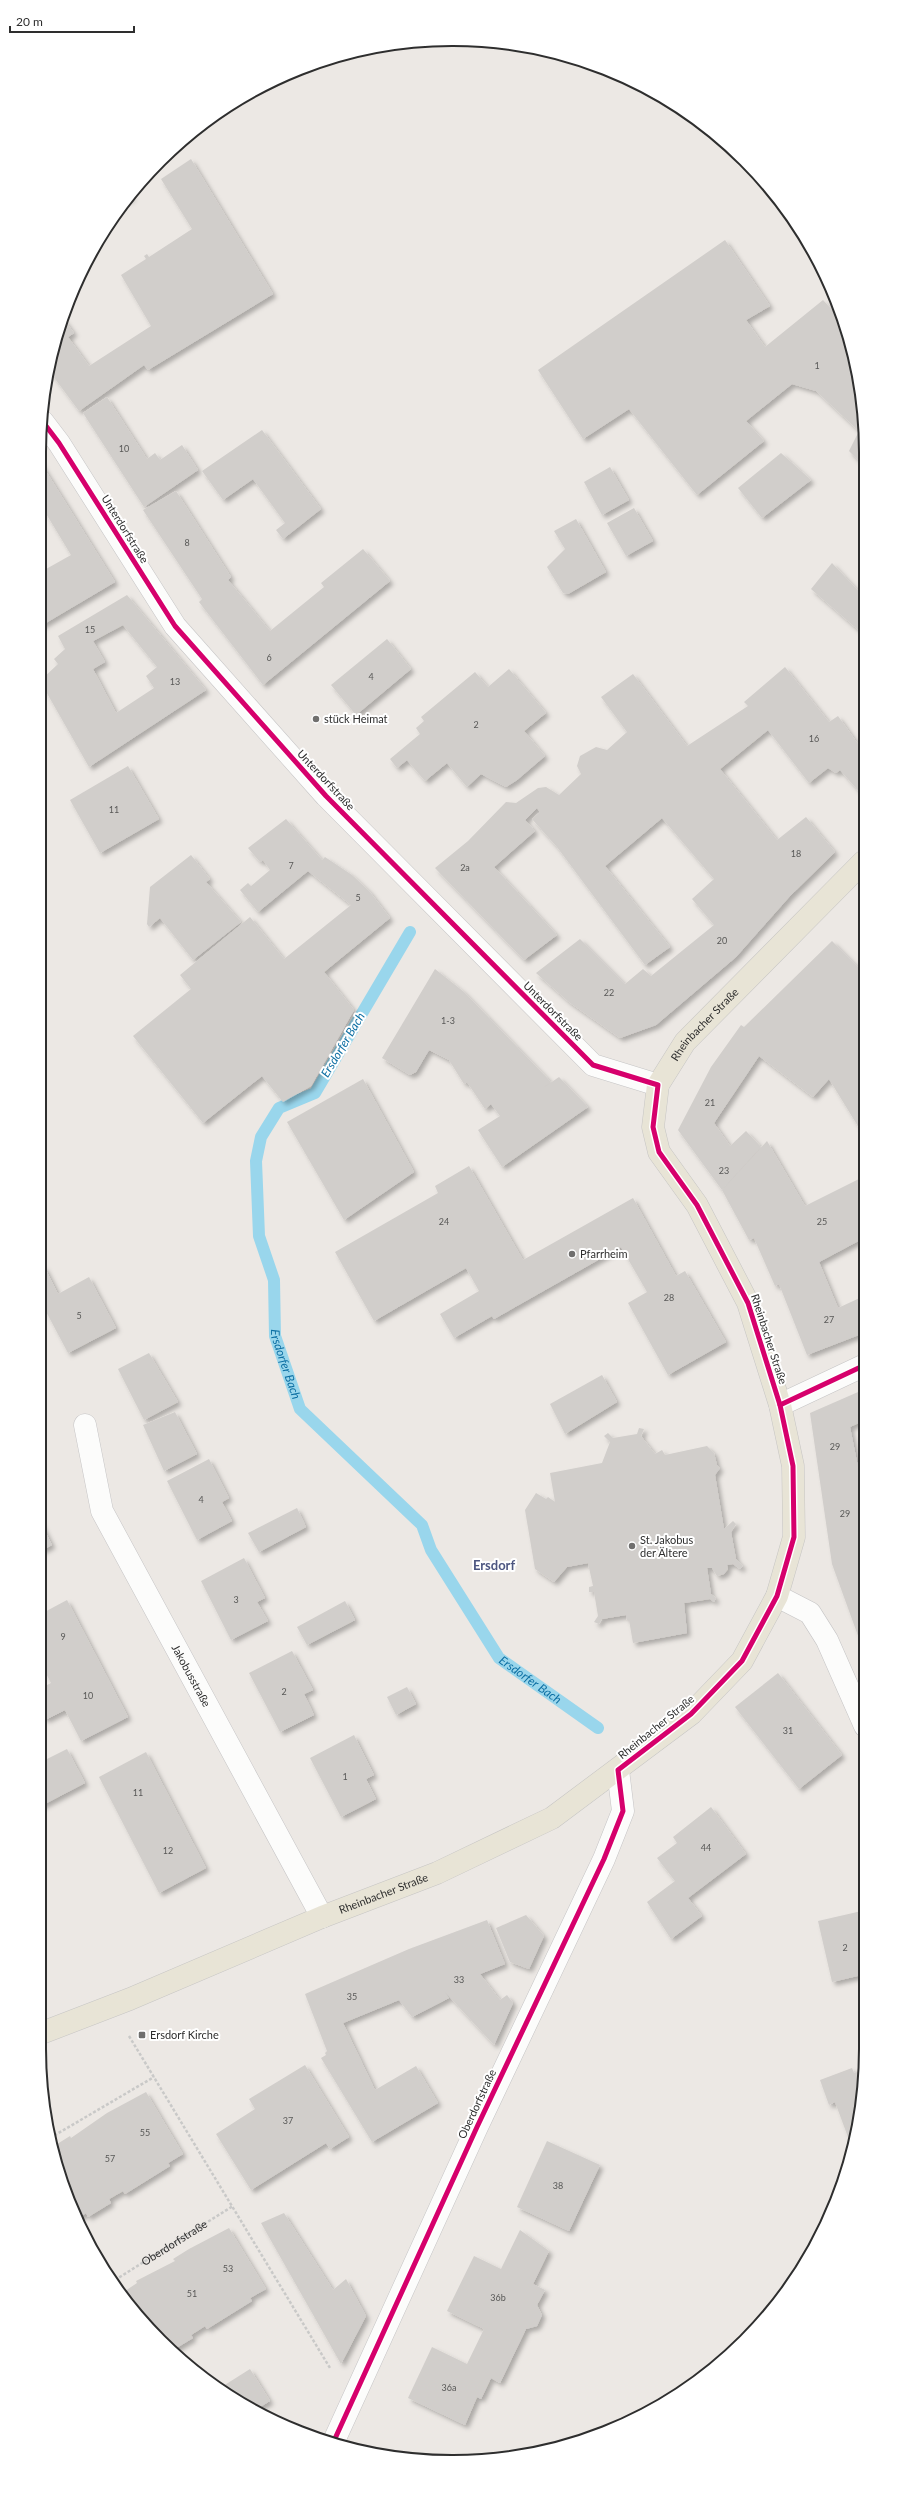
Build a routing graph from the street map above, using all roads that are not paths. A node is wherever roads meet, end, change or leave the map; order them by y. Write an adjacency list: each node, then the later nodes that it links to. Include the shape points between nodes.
1 (47, 427): 3 (street, Unterdorfstraße, via 174,626 326,796 593,1065)
2 (859, 866): 3 (main road, Rheinbacher Straße, via 685,1042)
3 (658, 1086): 5 (main road, Rheinbacher Straße, via 653,1127 658,1152 697,1205 748,1303)
4 (859, 1367): 5 (street)
5 (780, 1405): 7 (main road, Rheinbacher Straße, via 793,1466 794,1537)
6 (84, 1425): 10 (street, Jakobusstraße, via 102,1511)
7 (777, 1596): 8 (street, via 810,1613 828,1640); 9 (main road, Rheinbacher Straße, via 742,1661 691,1714)
8 (859, 1712)
9 (618, 1770): 10 (main road, Rheinbacher Straße, via 552,1818 437,1873); 12 (street, Oberdorfstraße, via 623,1811 604,1858 477,2127)
10 (322, 1917): 11 (main road, Rheinbacher Straße)
11 (46, 2031)
12 (336, 2437)

